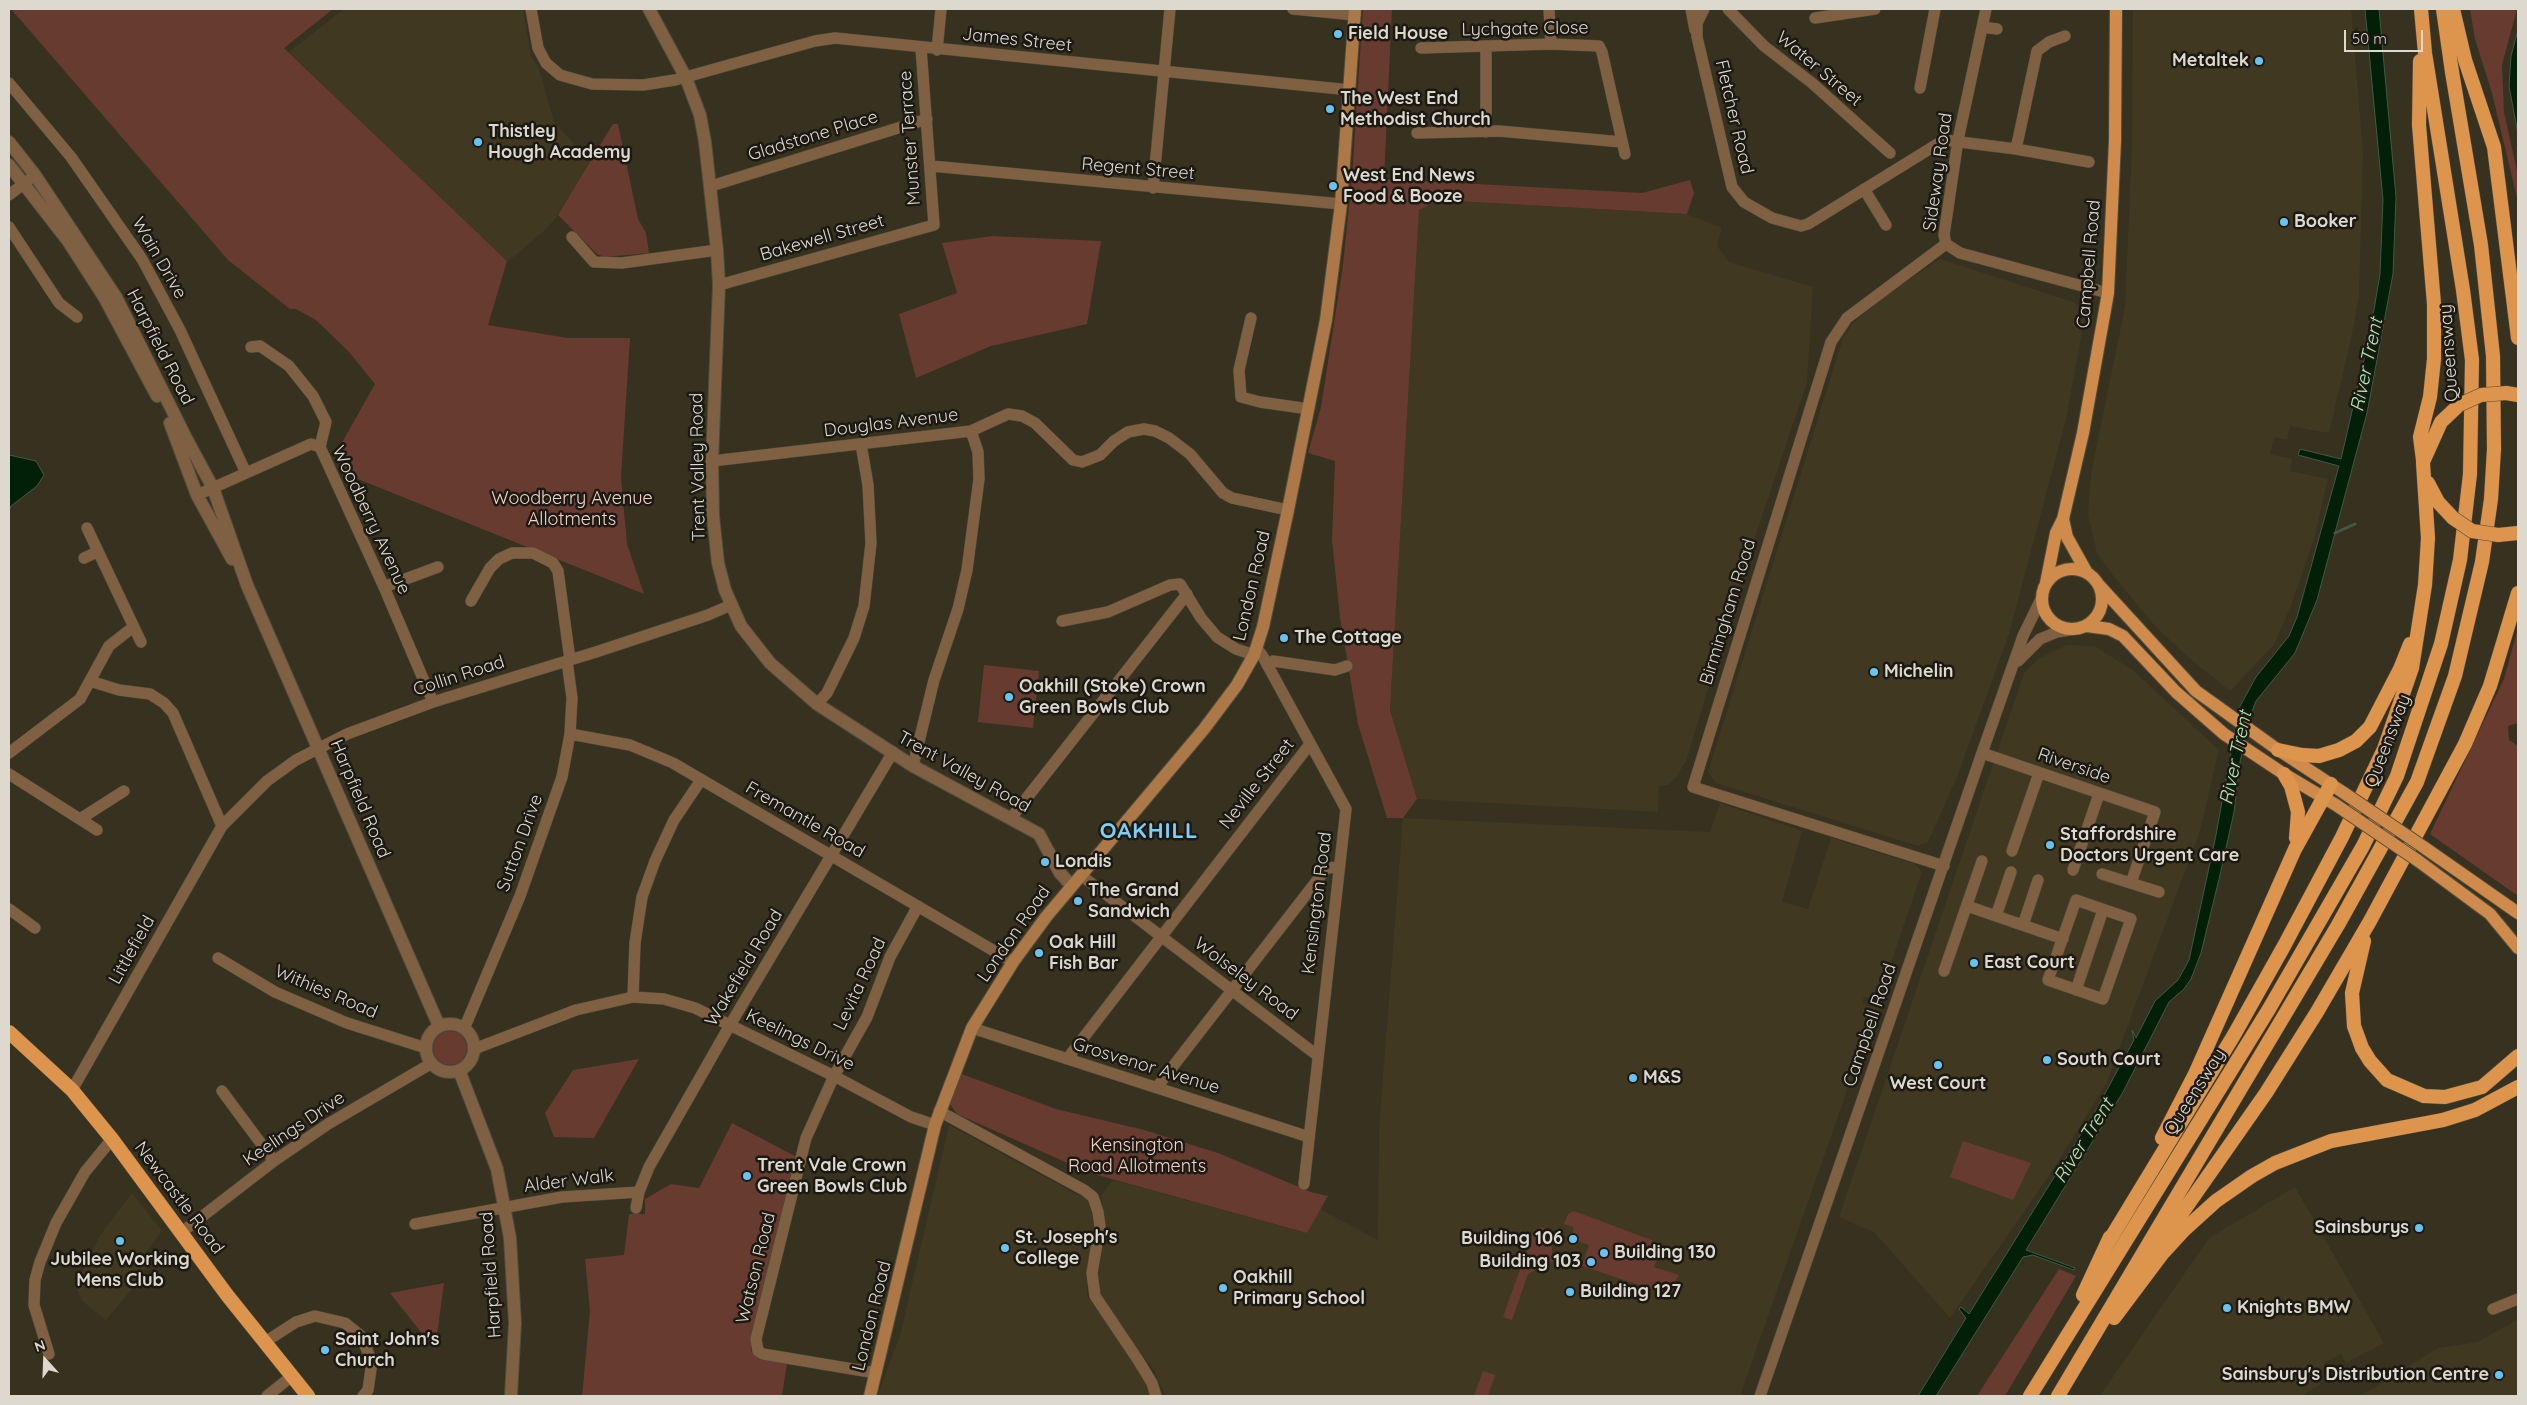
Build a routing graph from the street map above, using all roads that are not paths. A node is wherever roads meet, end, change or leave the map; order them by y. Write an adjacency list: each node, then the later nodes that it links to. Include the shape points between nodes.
1 (531, 9): 29 (street, James Street, via 541,56 552,69 569,79 613,86)
2 (649, 9): 29 (street, Trent Valley Road)
3 (941, 9): 27 (street)
4 (1170, 9): 28 (street)
5 (1293, 9): 17 (street)
6 (1549, 9): 23 (street)
7 (1691, 9): 22 (street, Fletcher Road)
8 (1704, 9): 22 (street, Fletcher Road, via 1698,23)
9 (1728, 9): 40 (street, Water Street, via 1764,46 1812,83)
10 (1875, 9): 18 (street)
11 (1935, 9): 31 (street)
12 (1986, 9): 19 (street, Sideway Road)
13 (2116, 9): 59 (main road, Campbell Road, via 2115,141)
14 (2421, 9): 70 (highway, via 2419,125 2433,295 2434,350 2430,398 2420,437); 189 (highway, Queensway, via 2472,360 2470,474 2460,560 2441,644 2397,776 2363,846 2269,1009)
15 (2443, 9): 192 (highway, Queensway, via 2481,245 2493,356 2491,499 2482,562 2455,676 2417,782 2380,851)
16 (2453, 9): 62 (highway, via 2465,60 2494,147)
17 (1355, 12): 32 (main road, London Road)
18 (1815, 18)
19 (1982, 27): 20 (street); 36 (street, Sideway Road)
20 (1997, 29)
21 (2065, 36): 39 (street, via 2037,51)
22 (1698, 37): 49 (street, Fletcher Road, via 1732,187 1744,202 1772,218 1801,226)
23 (1551, 44): 24 (street, Lychgate Close); 38 (street, Lychgate Close, via 1599,46)
24 (1486, 46): 26 (street, Lychgate Close); 34 (street)
25 (921, 48): 27 (street, James Street); 29 (street, James Street, via 835,38); 33 (street, Munster Terrace)
26 (1421, 48)
27 (937, 50): 28 (street, James Street)
28 (1164, 72): 32 (street, James Street); 48 (street)
29 (686, 78): 47 (street, Trent Valley Road, via 700,115)
30 (9, 83): 71 (street, Wain Drive, via 71,157 142,259 180,330)
31 (1920, 88)
32 (1350, 90): 51 (main road, London Road)
33 (926, 119): 44 (street, Munster Terrace); 47 (street, Gladstone Place)
34 (1486, 132): 35 (street); 38 (street)
35 (1417, 134)
36 (1958, 140): 39 (street); 49 (street, via 1938,142); 56 (street, Sideway Road, via 1944,235)
37 (9, 142): 45 (street, Harpfield Road)
38 (1622, 142): 41 (street)
39 (2016, 149): 42 (street)
40 (1890, 153)
41 (1626, 154)
42 (2089, 162)
43 (9, 165): 46 (street, Harpfield Road)
44 (931, 166): 48 (street, Regent Street); 52 (street, Munster Terrace)
45 (35, 175): 46 (street); 72 (street, Harpfield Road, via 116,297)
46 (22, 184): 50 (street); 73 (street, Harpfield Road, via 68,241 104,297 153,386)
47 (711, 186): 57 (street, Trent Valley Road)
48 (1153, 188): 51 (street, Regent Street)
49 (1864, 189): 53 (street)
50 (9, 195)
51 (1341, 204): 65 (main road, London Road, via 1326,320)
52 (934, 225): 58 (street, Bakewell Street)
53 (1886, 225)
54 (9, 227): 60 (street, via 59,303)
55 (572, 237): 57 (street, via 594,262 622,262)
56 (1946, 244): 59 (street, Sideway Road, via 1960,253); 128 (street, Birmingham Road, via 1847,318 1831,342 1692,787)
57 (717, 250): 58 (street, Trent Valley Road)
58 (718, 285): 69 (street, Trent Valley Road)
59 (2108, 293): 75 (main road, Campbell Road, via 2083,433)
60 (77, 317)
61 (1251, 318): 65 (street, via 1239,370 1241,397)
62 (2518, 338)
63 (250, 347): 68 (street, via 260,346 289,366 313,396 326,422)
64 (2512, 394): 70 (highway, bridge, via 2481,395 2459,405 2441,422)
65 (1308, 408): 74 (main road, London Road)
66 (971, 431): 67 (street, Douglas Avenue); 74 (street, via 1008,414 1022,416 1035,423 1073,460 1082,462 1100,454 1128,432 1144,429 1169,438 1190,454 1232,498); 111 (street, Douglas Avenue, via 978,452 980,479 967,570 958,609 934,680)
67 (861, 444): 69 (street, Douglas Avenue); 103 (street, via 868,485 871,543 864,606 854,638 827,693)
68 (320, 448): 71 (street, Woodberry Avenue, via 311,444); 85 (street, Woodberry Avenue)
69 (712, 461): 90 (street, Trent Valley Road, via 718,563)
70 (2423, 462): 77 (highway, bridge, via 2434,496 2453,518 2472,531 2498,535); 91 (highway, via 2428,538)
71 (246, 473): 72 (street, Woodberry Avenue)
72 (214, 488): 73 (street, Woodberry Avenue); 84 (street, Harpfield Road)
73 (198, 495): 84 (street, Harpfield Road)
74 (1288, 510): 96 (main road, London Road)
75 (2063, 519): 81 (main road, Campbell Road, via 2066,537); 82 (main road, Campbell Road, via 2056,533)
76 (87, 528): 78 (street)
77 (2518, 533)
78 (97, 552): 79 (street); 94 (street)
79 (84, 558)
80 (438, 567): 85 (street)
81 (2087, 573): 82 (main road, via 2063,570); 83 (main road)
82 (2046, 583): 88 (main road)
83 (2098, 584): 93 (main road, via 2102,602 2100,612); 107 (main road, via 2196,691)
84 (247, 585): 106 (street, Harpfield Road)
85 (384, 587): 102 (street, Woodberry Avenue)
86 (2518, 593): 144 (highway, via 2490,686 2465,744)
87 (1187, 594): 92 (street, via 1180,584 1175,584 1108,612); 96 (street, via 1217,637 1236,649); 120 (street)
88 (2042, 598): 93 (main road, via 2043,609 2052,622 2061,628); 100 (street, Campbell Road, via 2023,636)
89 (471, 601): 97 (street, Sutton Drive, via 499,559 512,553 533,553 553,563 558,571)
90 (731, 605): 97 (street, Collin Road); 103 (street, Trent Valley Road, via 741,626 770,663)
91 (2420, 614): 107 (highway, via 2400,670 2370,727 2363,734 2348,746 2319,756); 184 (highway, via 2412,668 2384,749 2366,787 2234,1035)
92 (1062, 621)
93 (2081, 627): 100 (street, Campbell Road, via 2040,639); 114 (main road, via 2109,629 2123,636 2176,692 2224,734)
94 (132, 628): 95 (street); 101 (street, via 109,646)
95 (141, 642)
96 (1255, 652): 98 (street, Kensington Road); 133 (main road, London Road, via 1237,685 1204,729)
97 (568, 661): 102 (street, Collin Road); 104 (street, Sutton Drive, via 572,698)
98 (1267, 665): 99 (street, via 1273,661 1335,670); 105 (street, Kensington Road)
99 (1347, 666)
100 (2014, 666): 110 (street, Campbell Road)
101 (90, 681): 109 (street, via 77,702); 122 (street, via 119,690 150,694 164,703 174,714)
102 (433, 702): 106 (street, Collin Road)
103 (817, 704): 108 (street, Trent Valley Road)
104 (570, 734): 115 (street, Fremantle Road, via 630,744); 159 (street, Sutton Drive, via 562,778 544,833)
105 (1310, 744): 129 (street, Kensington Road, via 1346,809); 147 (street, Neville Street)
106 (318, 748): 122 (street, Collin Road, via 267,781); 157 (street, Harpfield Road)
107 (2276, 749): 116 (main road)
108 (893, 752): 111 (street, Trent Valley Road); 126 (street, Wakefield Road)
109 (9, 753)
110 (1982, 753): 112 (street, Riverside); 128 (street, Campbell Road)
111 (913, 766): 120 (street, Trent Valley Road)
112 (2039, 773): 118 (street, Riverside); 125 (street)
113 (9, 774): 121 (street)
114 (2284, 774): 119 (main road); 124 (highway, via 2298,812)
115 (701, 780): 126 (street, Fremantle Road); 155 (street, via 674,820 642,897 635,943)
116 (2331, 784): 119 (highway); 142 (main road, bridge)
117 (124, 792): 121 (street)
118 (2099, 794): 130 (street); 135 (street, Riverside, via 2155,812)
119 (2323, 798): 124 (highway); 149 (main road, bridge, via 2417,860 2490,914)
120 (1011, 818): 136 (street, Trent Valley Road, via 1039,834 1060,873)
121 (80, 819): 123 (street)
122 (222, 826): 171 (street, Littlefield)
123 (97, 830)
124 (2294, 849): 184 (highway, via 2195,1074)
125 (2012, 851)
126 (832, 855): 138 (street, Fremantle Road); 156 (street, Wakefield Road)
127 (1982, 861): 139 (street)
128 (1944, 866): 199 (street, Campbell Road)
129 (1338, 867): 154 (street, via 1327,868); 163 (street, Kensington Road)
130 (2073, 870)
131 (2011, 872): 143 (street)
132 (2102, 874): 135 (street)
133 (1082, 876): 136 (main road, London Road); 147 (street, Wolseley Road)
134 (2038, 880): 145 (street)
135 (2131, 883): 137 (street)
136 (1071, 885): 151 (main road, London Road)
137 (2159, 892)
138 (918, 906): 151 (street, Fremantle Road); 168 (street, Levita Road, via 890,956 867,1017)
139 (1967, 906): 143 (street); 152 (street)
140 (9, 908): 146 (street)
141 (2103, 910): 148 (street, via 2076,900); 153 (street); 153 (street, via 2130,919 2128,928 2103,999)
142 (2518, 914)
143 (1996, 916): 145 (street)
144 (2370, 921): 164 (highway, via 2358,964 2352,1008 2362,1048 2379,1072 2403,1088 2424,1096 2445,1097 2482,1087); 192 (highway, via 2266,1093)
145 (2023, 925): 148 (street)
146 (35, 928)
147 (1161, 936): 154 (street, Wolseley Road); 165 (street, Neville Street)
148 (2063, 938): 153 (street, via 2048,980)
149 (2518, 948)
150 (218, 958): 161 (street, Withies Road, via 276,992 347,1023)
151 (1013, 962): 158 (main road, London Road)
152 (1944, 971)
153 (2076, 990)
154 (1232, 991): 163 (street, Wolseley Road); 169 (street)
155 (633, 996): 156 (street, Keelings Drive, via 695,1008); 162 (street, Keelings Drive, via 576,1010)
156 (730, 1025): 168 (street, Keelings Drive); 179 (street, Wakefield Road, via 649,1167)
157 (439, 1026): 159 (street, via 456,1025); 161 (street, via 432,1032)
158 (972, 1028): 165 (street, Grosvenor Avenue); 173 (main road, London Road)
159 (464, 1029): 162 (street, via 473,1040)
160 (9, 1032): 171 (highway, Newcastle Road)
161 (426, 1048): 166 (street)
162 (474, 1049): 167 (street, via 466,1065)
163 (1318, 1056): 175 (street, Kensington Road)
164 (2518, 1056)
165 (1067, 1059): 169 (street, Grosvenor Avenue)
166 (432, 1063): 167 (street, via 445,1071); 177 (street, Keelings Drive, via 328,1124)
167 (459, 1070): 180 (street, Harpfield Road, via 497,1169)
168 (834, 1076): 174 (street, Keelings Drive, via 911,1117); 190 (street, Watson Road, via 806,1138 756,1339 758,1351 763,1354)
169 (1157, 1087): 175 (street, Grosvenor Avenue)
170 (2518, 1087): 192 (highway, via 2475,1110 2436,1121 2331,1141 2275,1163 2252,1176 2216,1201 2168,1248)
171 (72, 1090): 176 (highway, Newcastle Road)
172 (222, 1091): 177 (street)
173 (939, 1111): 174 (main road, London Road); 198 (street, via 1093,1197 1100,1226 1092,1273 1095,1296 1138,1360)
174 (935, 1125): 190 (main road, London Road)
175 (1309, 1136): 178 (street, Kensington Road)
176 (112, 1139): 183 (highway, Newcastle Road); 188 (street, via 84,1172 56,1223 40,1262 34,1305)
177 (274, 1161): 183 (street, Keelings Drive)
178 (1304, 1184)
179 (639, 1192): 180 (street, Alder Walk, via 562,1197); 181 (street, Wakefield Road)
180 (504, 1208): 182 (street, Alder Walk); 196 (street, Harpfield Road, via 510,1238 515,1323)
181 (636, 1208)
182 (416, 1224)
183 (182, 1232): 187 (highway, Newcastle Road)
184 (2106, 1246): 189 (highway)
185 (2518, 1299): 186 (street)
186 (2493, 1309)
187 (265, 1342): 191 (highway, Newcastle Road); 195 (street, via 296,1322 315,1316 345,1323 361,1336 372,1362 368,1390)
188 (50, 1354)
189 (2053, 1356): 200 (highway, Queensway)
190 (876, 1373): 197 (main road, London Road)
191 (292, 1376): 193 (street); 194 (highway, Newcastle Road)
192 (2070, 1376): 201 (highway, Queensway)
193 (267, 1396)
194 (308, 1396)
195 (363, 1396)
196 (510, 1396)
197 (870, 1396)
198 (1156, 1396)
199 (1760, 1396)
200 (2030, 1396)
201 (2058, 1396)

